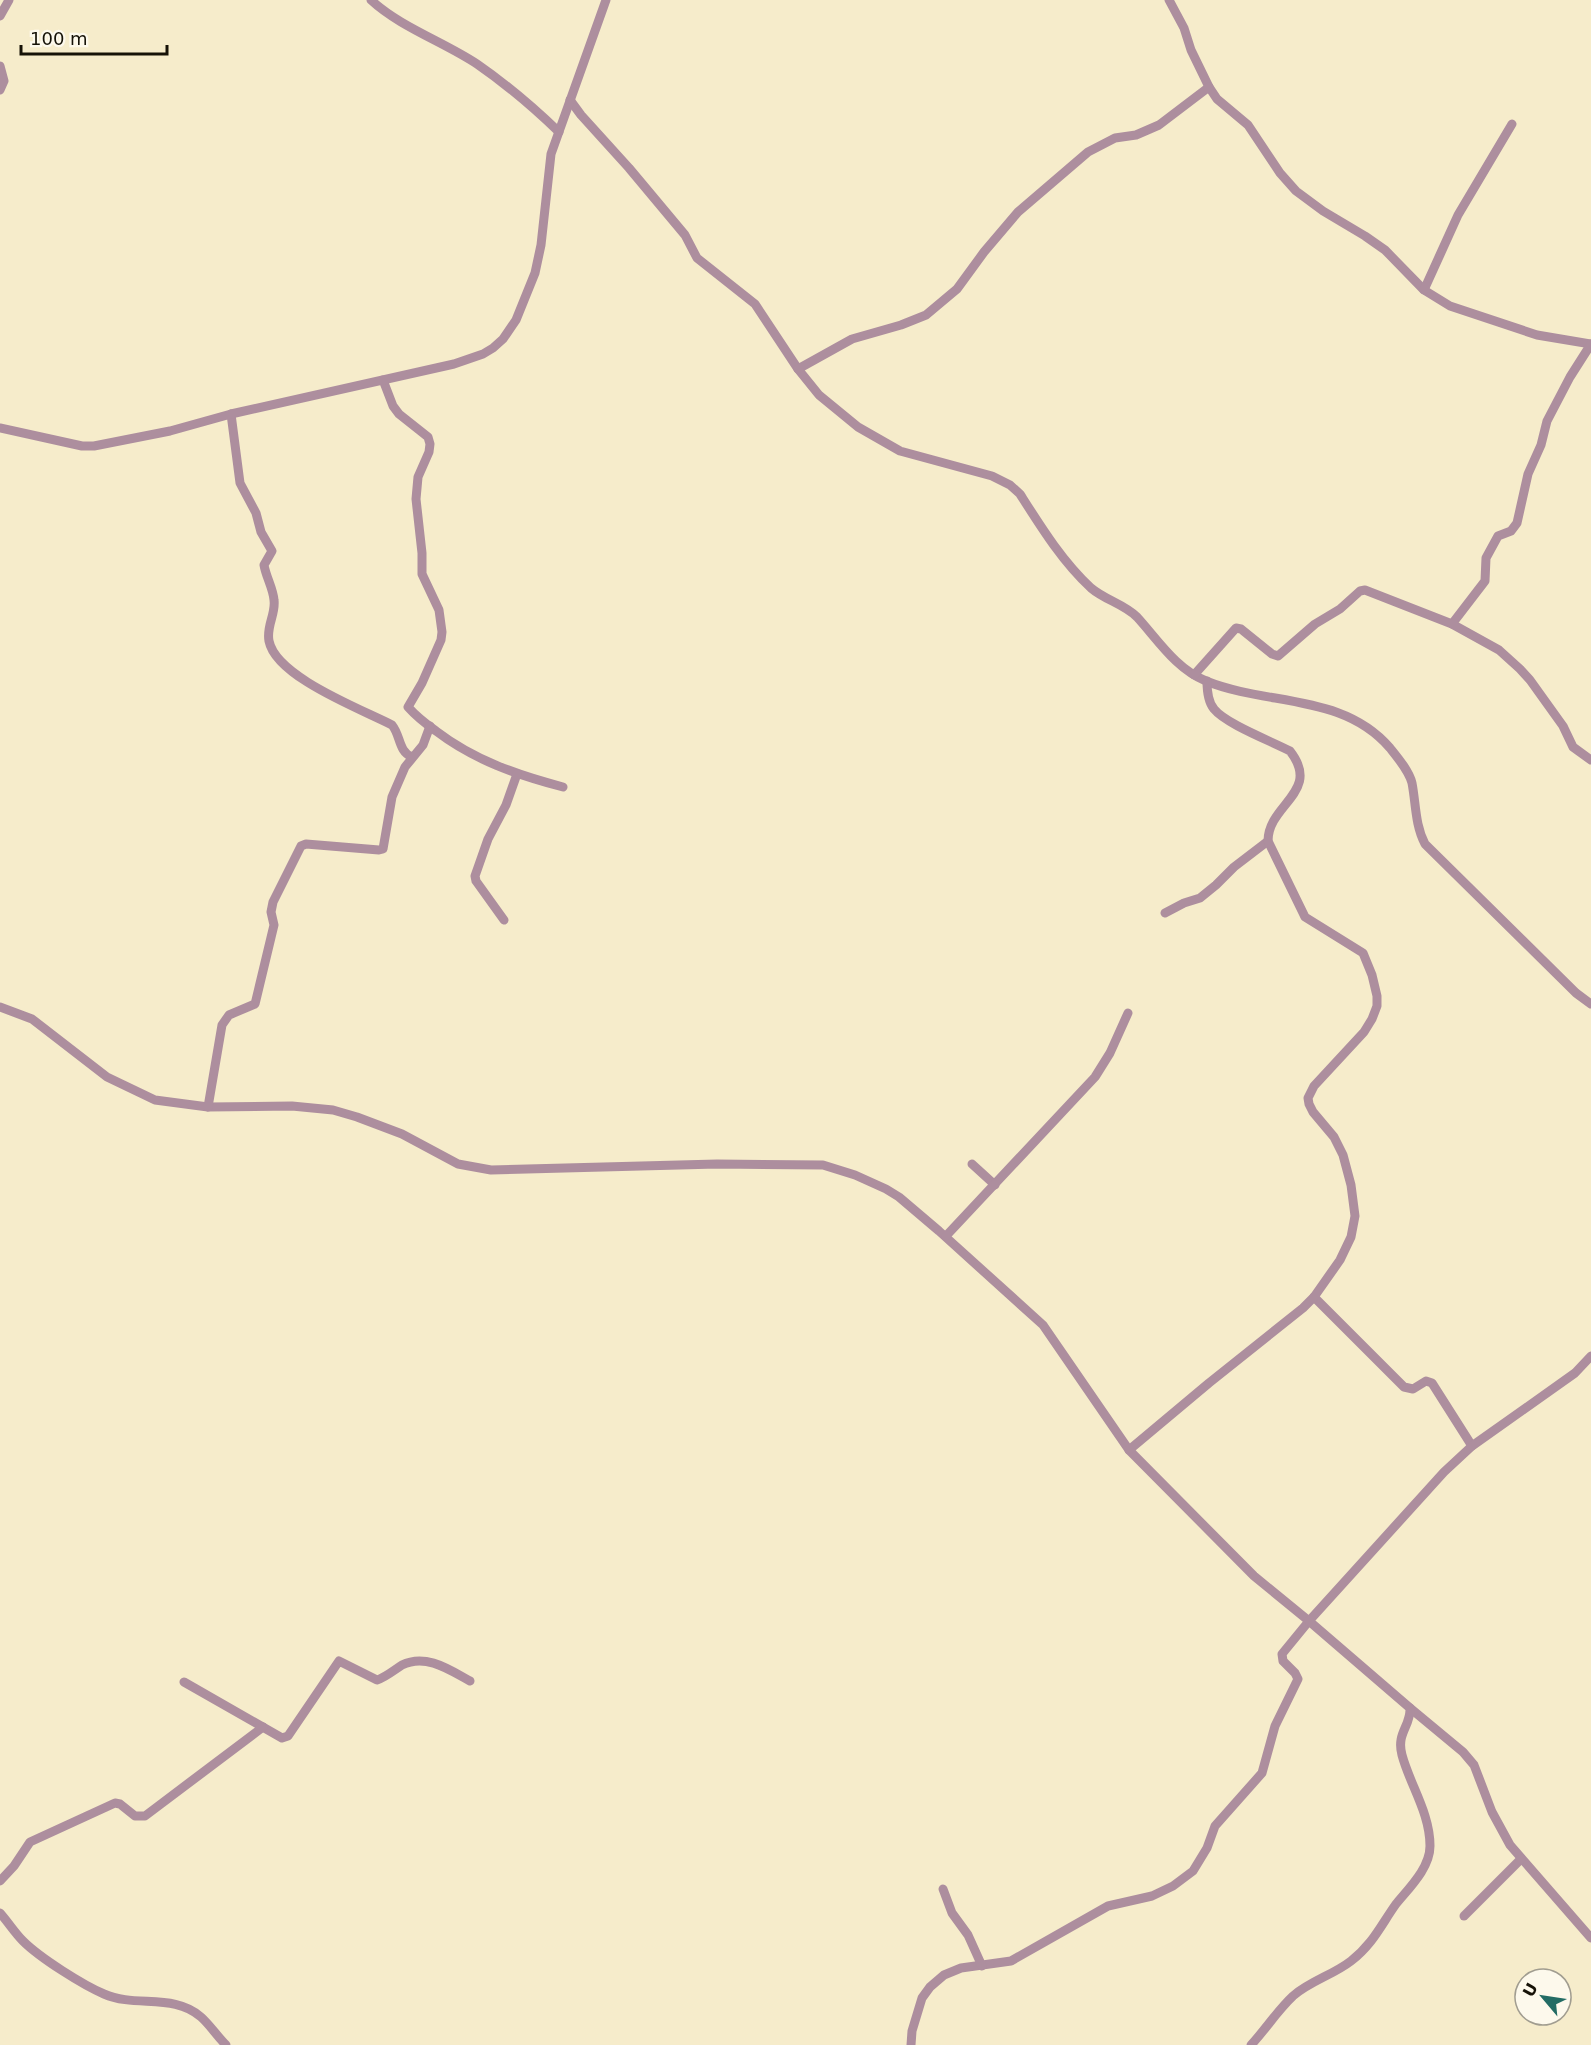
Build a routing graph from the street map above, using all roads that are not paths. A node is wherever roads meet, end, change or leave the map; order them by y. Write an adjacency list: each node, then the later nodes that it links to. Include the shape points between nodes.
1 (9, 0): 5 (street)
2 (371, 0): 11 (street, via 477,64)
3 (606, 0): 9 (street)
4 (1169, 0): 7 (street)
5 (1, 13)
6 (0, 66): 8 (street, via 4,81)
7 (1209, 87): 12 (street, via 1248,125 1296,191 1385,250); 14 (street, via 1159,125 1136,135 1115,138 1088,152 1018,212 957,289 926,315 852,339)
8 (0, 90)
9 (570, 100): 11 (street); 14 (street, via 685,235 697,258 755,304)
10 (1512, 124): 12 (street, via 1458,215)
11 (559, 132): 15 (street, via 551,154 535,273 516,320 503,339 483,354 454,364)
12 (1424, 290): 13 (street, via 1450,306 1513,328)
13 (1591, 344): 18 (street, via 1547,421 1528,474 1517,523 1511,531 1498,536 1486,558 1485,581)
14 (798, 369): 19 (street, via 819,395 883,442 900,451 1010,484 1071,567 1094,590 1131,612)
15 (383, 380): 16 (street); 21 (street, via 393,406 428,437 430,444 418,477 416,499 422,574 439,610 442,632 408,707)
16 (231, 414): 17 (street, via 94,446); 22 (street, via 240,483 272,551 264,565 275,602 268,626 274,654 309,683 392,725 403,752)
17 (0, 428)
18 (1452, 624): 19 (street, via 1362,590 1278,656 1236,628); 23 (street, via 1489,644 1520,669 1563,726 1573,747)
19 (1194, 675): 20 (street)
20 (1207, 681): 26 (street, via 1209,700 1227,721 1290,751 1296,758 1300,769 1297,790 1272,822); 29 (street, via 1335,711 1376,735 1390,747 1411,781 1425,844)
21 (430, 726): 22 (street, via 423,745); 24 (street, via 481,760)
22 (412, 757): 32 (street, via 392,797 383,849 301,846 273,902 274,925 255,1004 229,1015 222,1025)
23 (1591, 760)
24 (517, 774): 25 (street); 28 (street, via 475,876)
25 (563, 787)
26 (1268, 841): 27 (street, via 1200,898); 36 (street, via 1305,917 1363,953 1377,996 1377,1006 1364,1032 1314,1086 1308,1098 1313,1112 1343,1155 1352,1185 1355,1216 1340,1260)
27 (1165, 913)
28 (504, 920)
29 (1591, 1004)
30 (0, 1006): 32 (street, via 32,1019 100,1072 129,1088 155,1100)
31 (1128, 1013): 34 (street, via 1095,1077)
32 (208, 1107): 35 (street, via 292,1106 333,1110 402,1134 458,1164 491,1170 823,1164 886,1189)
33 (972, 1164): 34 (street)
34 (995, 1185): 35 (street)
35 (946, 1236): 39 (street, via 1042,1325)
36 (1314, 1297): 38 (street, via 1404,1387 1413,1389 1426,1381 1431,1383); 39 (street)
37 (1591, 1356): 38 (street, via 1575,1373)
38 (1472, 1446): 40 (street)
39 (1129, 1450): 40 (street, via 1254,1576)
40 (1309, 1621): 43 (street); 51 (street, via 1282,1654 1298,1679 1275,1726 1262,1773 1215,1826 1196,1868 1152,1896 1108,1905 1018,1958)
41 (470, 1681): 44 (street, via 436,1662 406,1664 377,1680 339,1661 288,1736 282,1738)
42 (184, 1682): 44 (street)
43 (1410, 1708): 45 (street, via 1474,1765 1502,1832); 54 (street, via 1411,1717 1400,1736 1400,1744 1429,1830 1427,1860 1376,1937 1351,1961 1294,1995)
44 (263, 1728): 46 (street, via 145,1816 135,1816 115,1803 30,1842)
45 (1521, 1859): 49 (street); 50 (street)
46 (0, 1881)
47 (943, 1889): 51 (street)
48 (0, 1913): 52 (street, via 35,1951 96,1990 113,1997 174,2003 187,2008 201,2017)
49 (1464, 1916)
50 (1591, 1938)
51 (982, 1966): 53 (street, via 961,1968 930,1988 919,2007)
52 (225, 2045)
53 (911, 2045)
54 (1251, 2045)

